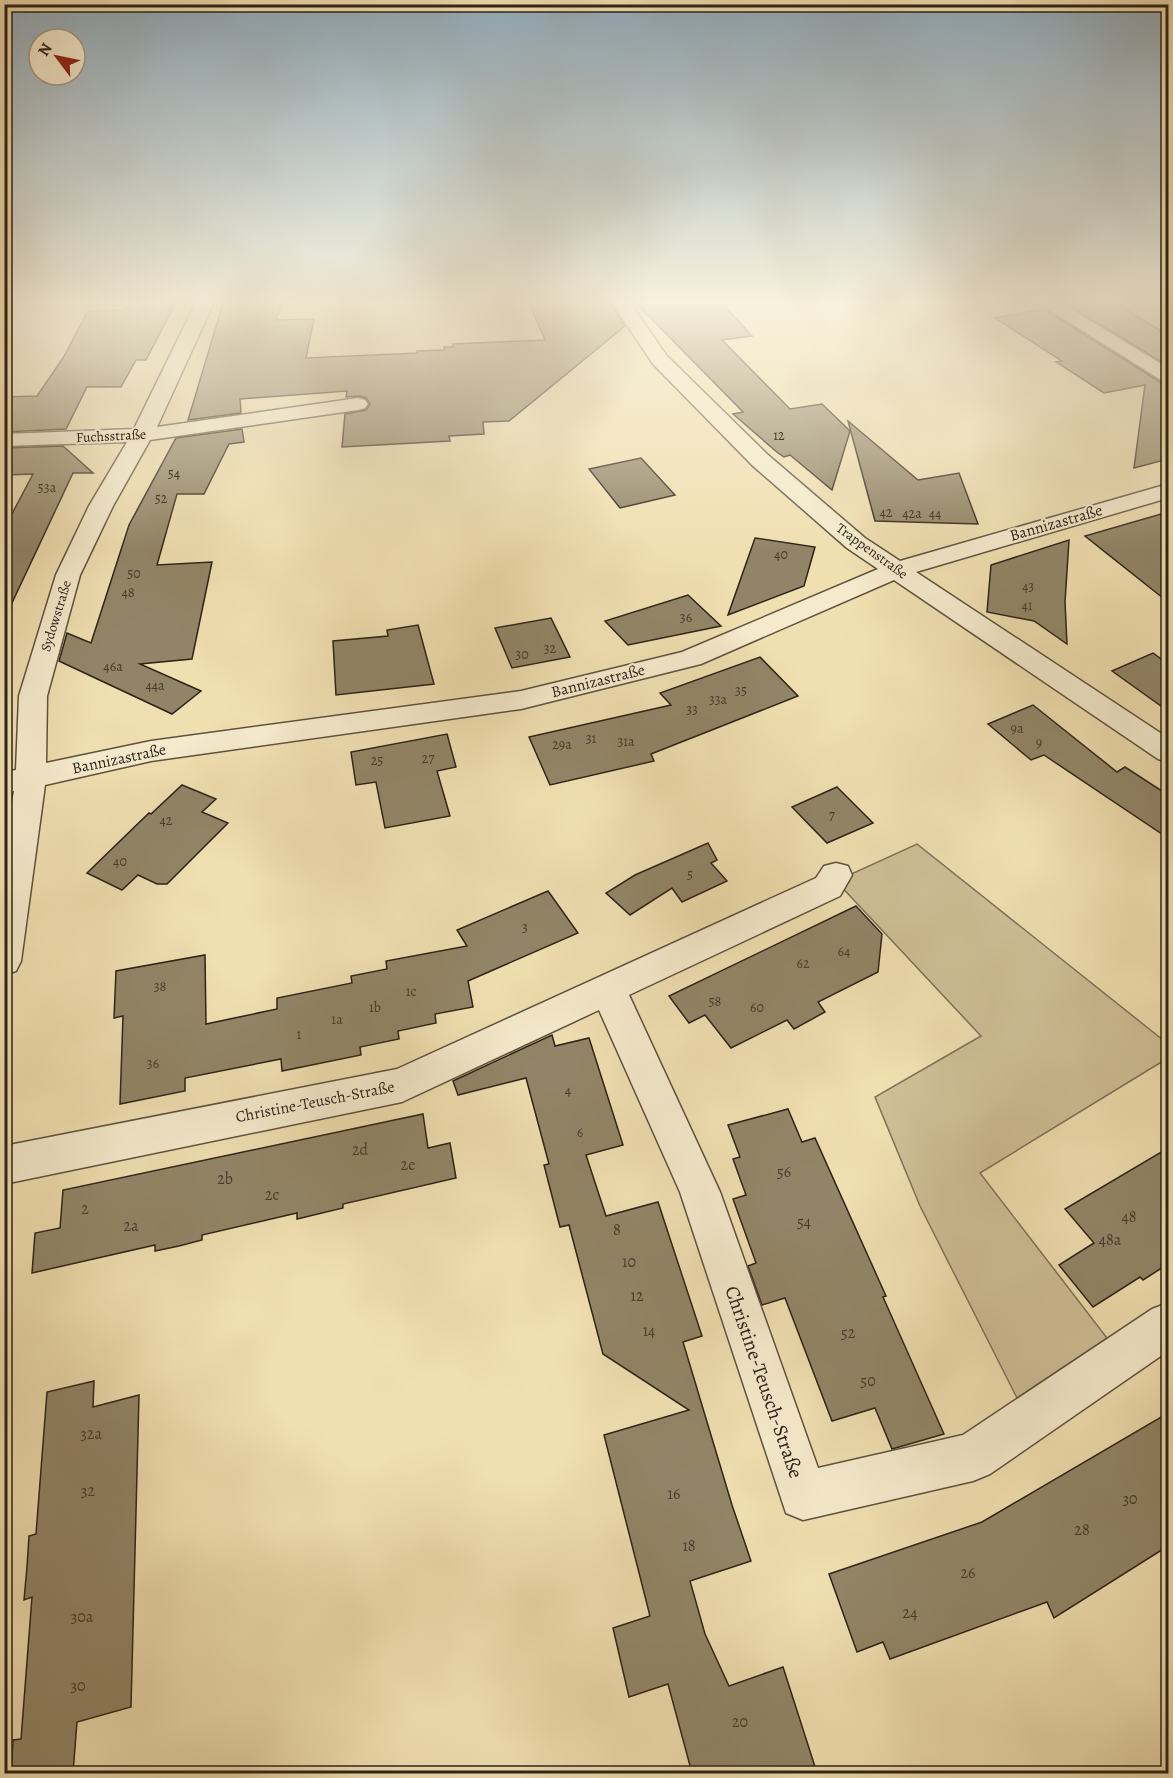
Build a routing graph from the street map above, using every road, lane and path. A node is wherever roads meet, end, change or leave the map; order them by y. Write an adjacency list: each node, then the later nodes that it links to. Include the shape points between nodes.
1 (167, 383): 4 (street, Sydowstraße)
2 (683, 383): 7 (street, Trappenstraße, via 760,459 856,543)
3 (358, 404): 4 (street, Fuchsstraße)
4 (142, 435): 5 (street, Fuchsstraße); 9 (street, Sydowstraße, via 101,506 68,575 33,696)
5 (4, 440)
6 (1168, 491): 7 (street, Bannizastraße)
7 (896, 570): 8 (street, Trappenstraße); 9 (street, Bannizastraße, via 691,658 521,700 151,752)
8 (1168, 752)
9 (18, 781): 11 (street, Sydowstraße)
10 (836, 875): 12 (street, Christine-Teusch-Straße, via 828,887)
11 (4, 961)
12 (608, 989): 13 (street, Christine-Teusch-Straße, via 402,1085); 14 (street, Christine-Teusch-Straße, via 700,1192 803,1496 973,1458)
13 (4, 1165)
14 (1168, 1324)

